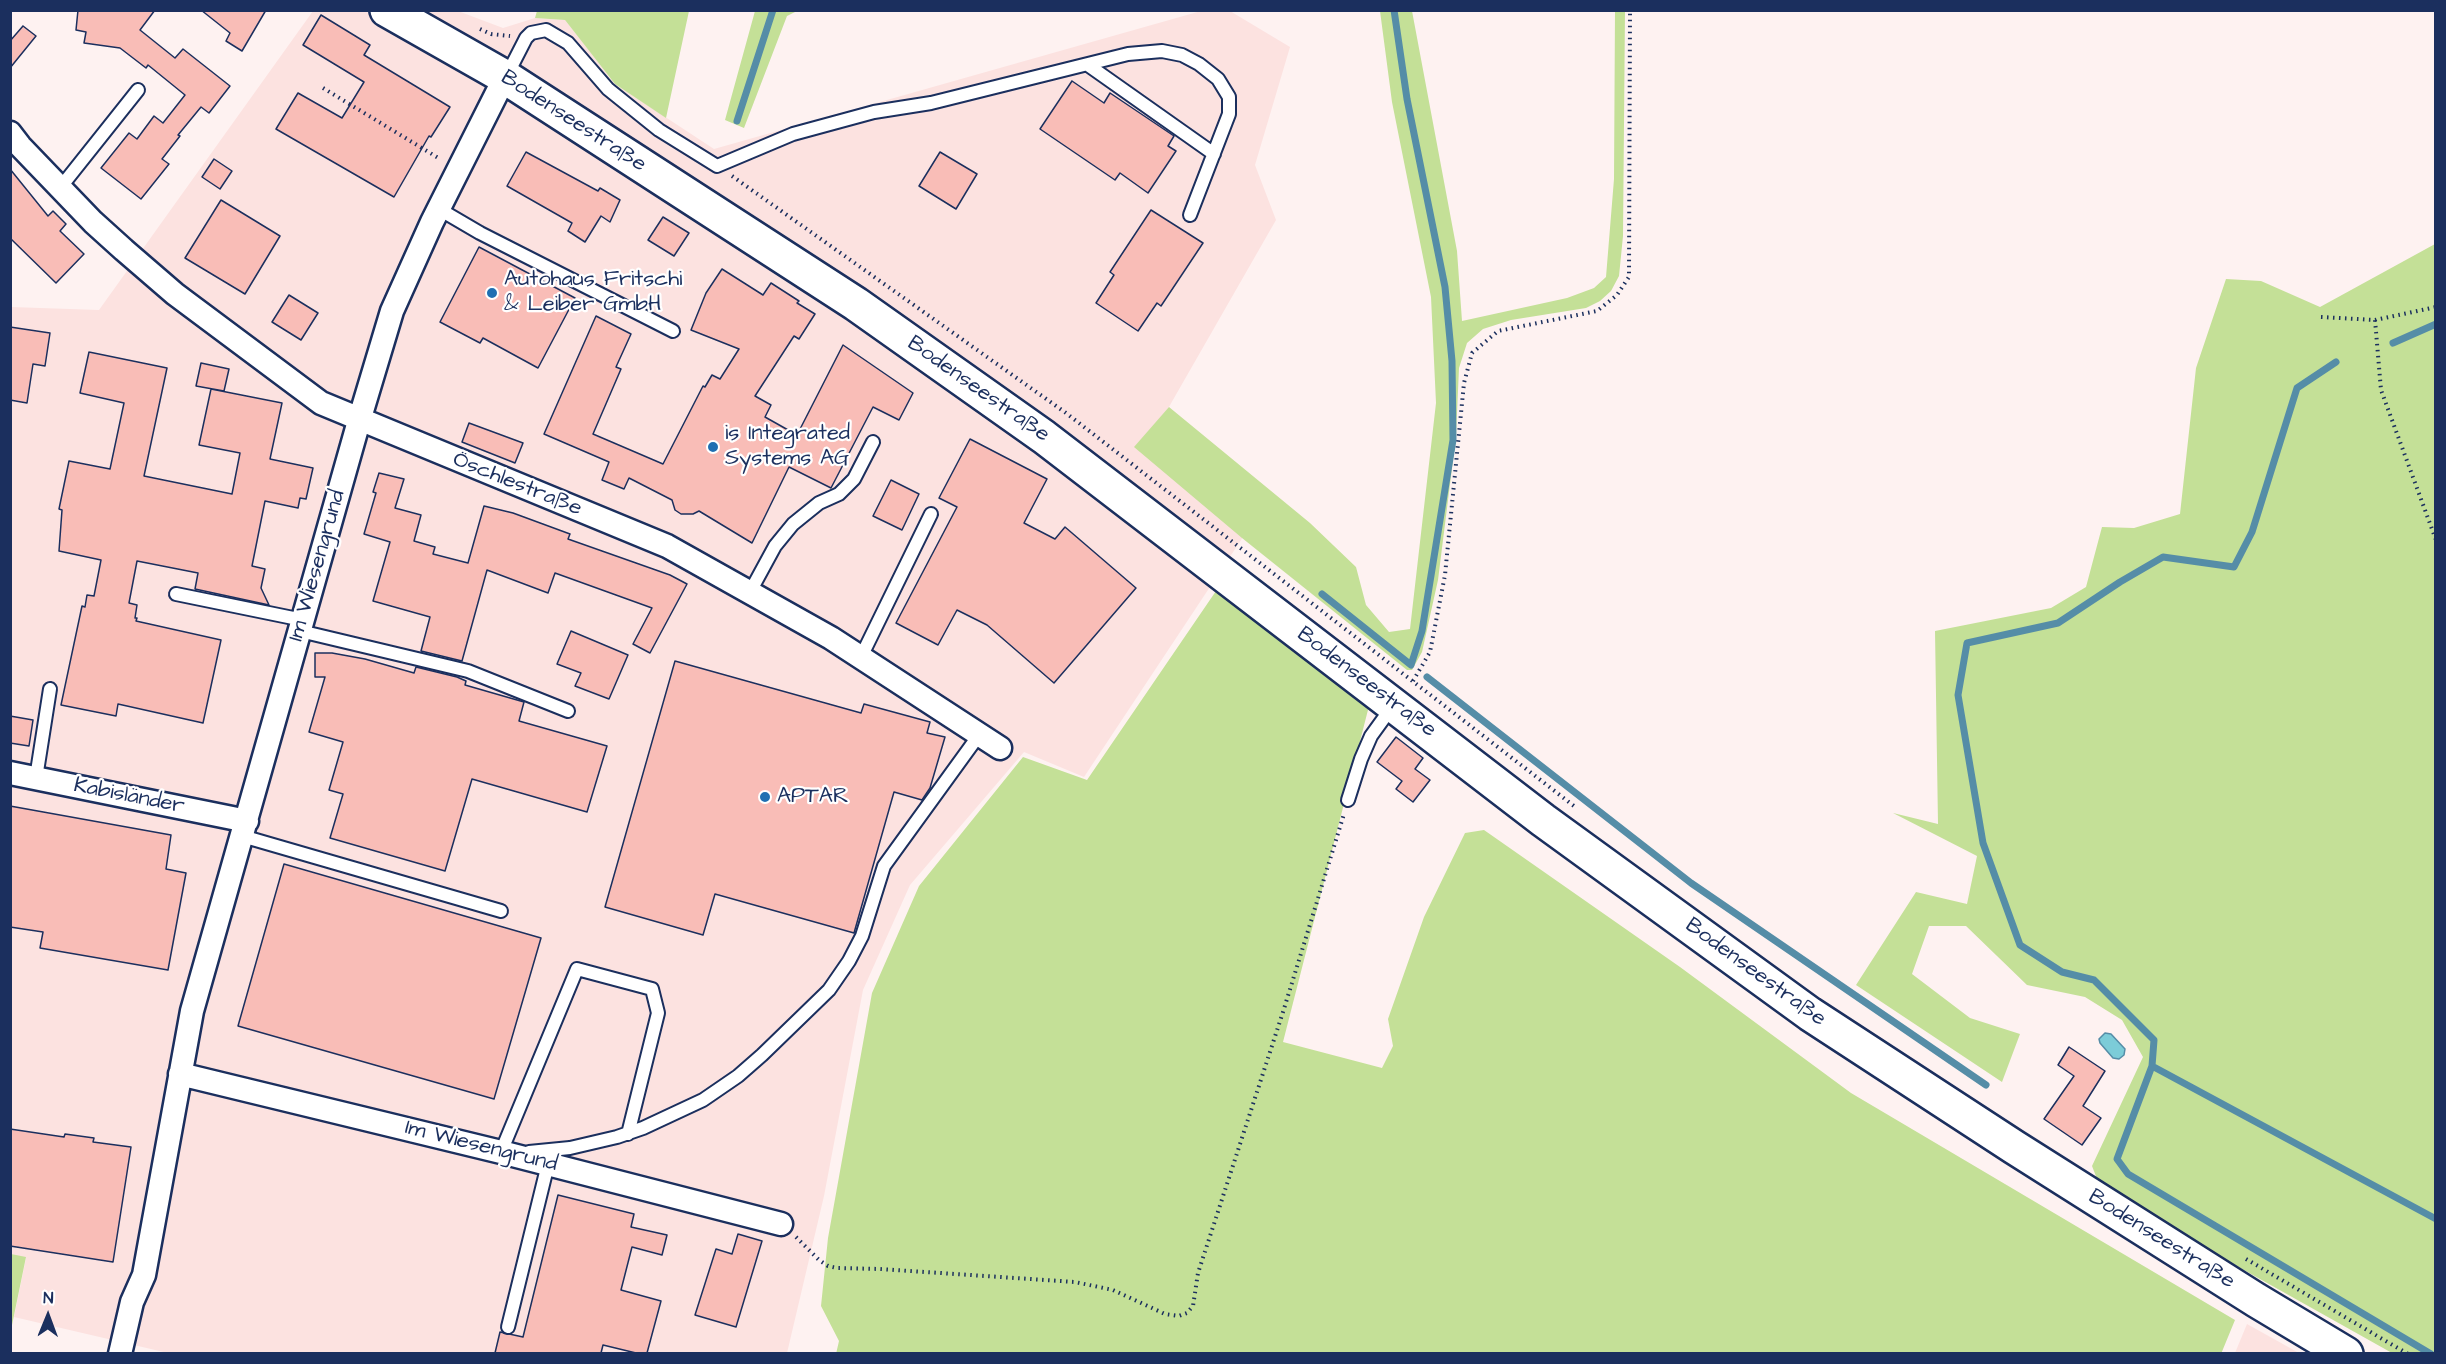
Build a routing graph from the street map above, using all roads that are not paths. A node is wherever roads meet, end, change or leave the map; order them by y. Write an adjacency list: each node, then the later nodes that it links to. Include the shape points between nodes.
1 (387, 10): 3 (street, Bodenseestraße)
2 (1088, 64): 3 (lane, via 793,134 717,166 659,130 608,89 568,42 546,30 526,38); 6 (lane); 6 (lane, via 1162,51 1200,64 1218,79 1229,97 1229,114)
3 (505, 77): 8 (street, Im Wiesengrund); 19 (street, Bodenseestraße, via 875,318)
4 (138, 90): 7 (lane)
5 (14, 144): 7 (street, Öschlestraße)
6 (1214, 154): 9 (lane)
7 (60, 188): 11 (street, Öschlestraße, via 175,294 321,403)
8 (439, 209): 10 (lane); 11 (street, Im Wiesengrund, via 392,311)
9 (1190, 215)
10 (673, 331)
11 (359, 420): 14 (street, Öschlestraße, via 667,546); 16 (street, Im Wiesengrund)
12 (873, 442): 14 (lane, via 854,479 839,494 819,503 792,524)
13 (932, 514): 17 (lane)
14 (750, 592): 17 (street, Öschlestraße)
15 (176, 594): 16 (lane)
16 (301, 626): 20 (lane, via 468,671); 25 (street, Im Wiesengrund)
17 (861, 657): 21 (street, Öschlestraße)
18 (50, 688): 23 (lane)
19 (1404, 693): 24 (lane, via 1371,736); 34 (street, Bodenseestraße, via 1543,820 1810,1014 2246,1294)
20 (568, 711)
21 (979, 735): 22 (street, Öschlestraße); 28 (lane, via 884,866 862,936 829,990 738,1076 704,1100)
22 (1000, 748)
23 (20, 777): 25 (street, Kabisländer)
24 (1348, 800)
25 (244, 828): 26 (lane); 27 (street, Im Wiesengrund, via 192,1011)
26 (501, 911)
27 (180, 1074): 29 (street, Im Wiesengrund); 33 (street, Im Wiesengrund, via 144,1275 132,1302)
28 (628, 1134): 29 (lane, via 570,1148); 29 (lane, via 658,1013 652,989 577,969)
29 (501, 1152): 30 (street, Im Wiesengrund)
30 (548, 1164): 31 (street, Im Wiesengrund); 32 (lane)
31 (781, 1224)
32 (508, 1327)
33 (120, 1353)
34 (2346, 1353)

